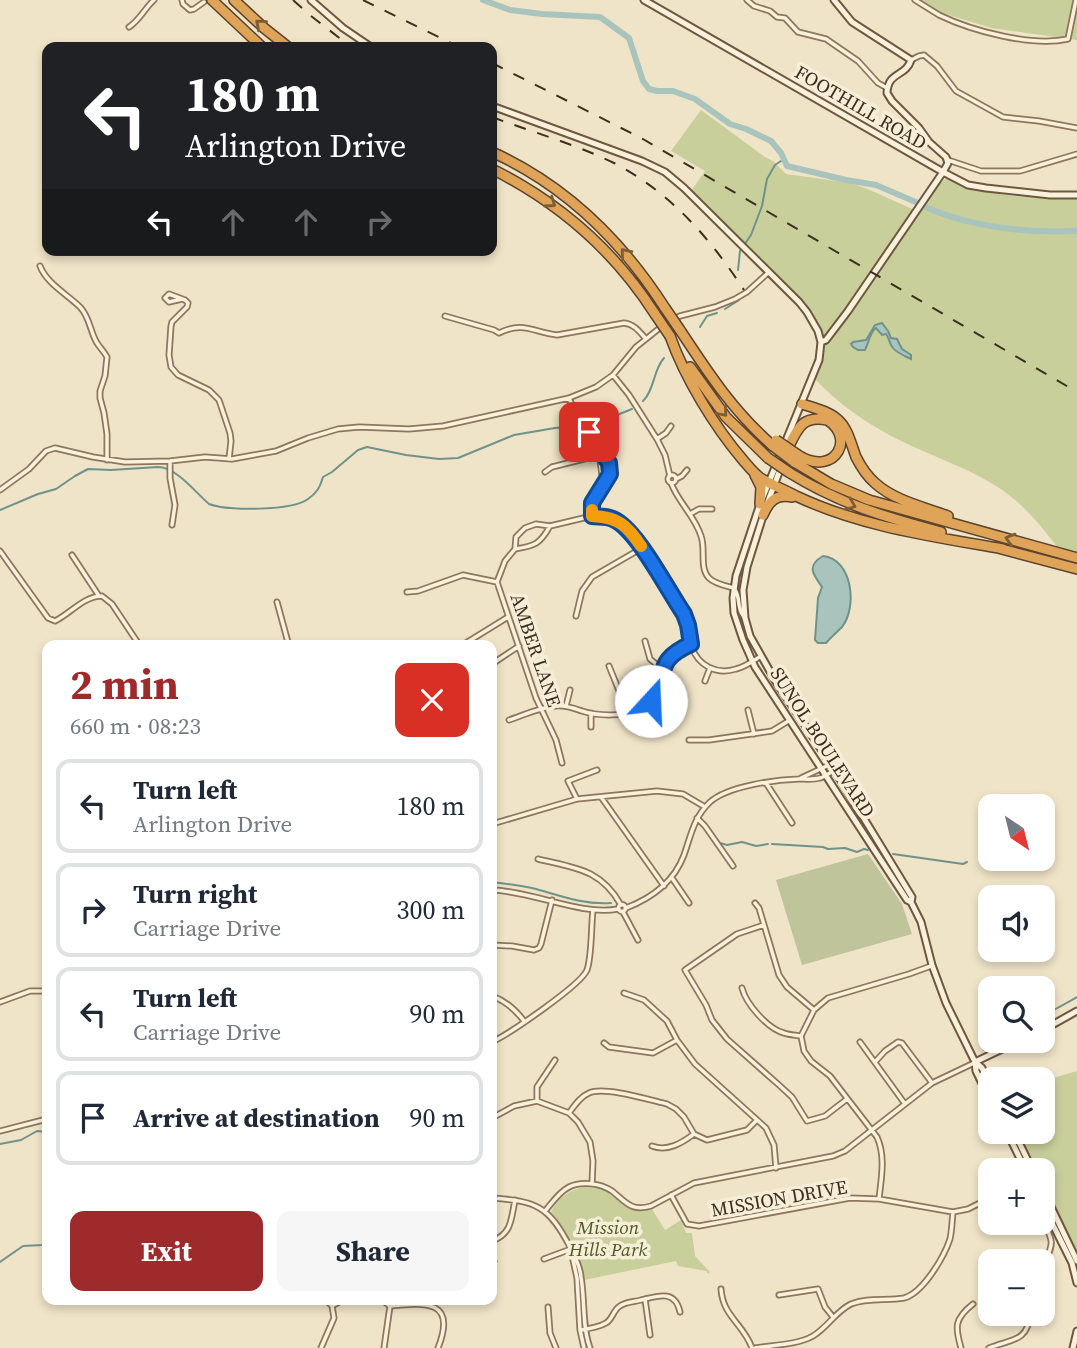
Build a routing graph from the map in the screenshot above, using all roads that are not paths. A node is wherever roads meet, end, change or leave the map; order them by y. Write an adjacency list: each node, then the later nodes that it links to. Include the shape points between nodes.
1 (154, 0): 11 (street)
2 (182, 0): 10 (street, via 190,10)
3 (234, 0): 13 (highway, one-way to 3)
4 (311, 0): 14 (main road)
5 (644, 0): 23 (main road, FOOTHILL ROAD)
6 (747, 0): 16 (street, via 785,18 798,32 826,39)
7 (834, 0): 15 (main road, via 852,22)
8 (915, 0): 9 (street, via 991,33 1053,42 1068,39)
9 (1076, 0)
10 (208, 1): 12 (highway)
11 (129, 27)
12 (256, 42)
13 (282, 42)
14 (364, 42)
15 (911, 60): 16 (main road); 18 (street, via 923,55 956,91 1003,117)
16 (887, 88): 21 (main road, via 892,101)
17 (497, 108): 26 (main road, via 653,166 684,187)
18 (1077, 128)
19 (1077, 154): 21 (street, via 1020,171 981,171)
20 (497, 155): 42 (highway, one-way to 20, bridge, via 774,443 711,378 639,270 609,235 540,178)
21 (948, 160): 23 (main road)
22 (497, 171): 29 (highway, one-way to 29, bridge, via 549,202 584,230 630,277)
23 (943, 172): 24 (main road, FOOTHILL ROAD, via 986,188); 31 (main road, via 848,311)
24 (1077, 195)
25 (40, 266): 43 (street, via 82,309 107,357 100,398)
26 (769, 272): 30 (street, via 735,299 680,316); 31 (main road, via 807,312)
27 (182, 299): 41 (street, via 188,305 172,322 170,363 178,375 219,400 230,433)
28 (445, 316): 30 (street, via 499,333 524,327 556,335 624,323)
29 (670, 336): 39 (highway, via 708,411); 64 (highway, one-way to 64, bridge, via 713,401 740,432 790,473 864,510)
30 (646, 339): 32 (street)
31 (821, 342): 34 (main road)
32 (613, 376): 33 (street); 37 (street)
33 (569, 398): 40 (street); 41 (street, via 443,426 338,429 276,451)
34 (801, 406): 35 (highway); 38 (main road, SUNOL BOULEVARD); 51 (main road, SUNOL BOULEVARD); 61 (highway, via 837,419 874,483 900,499)
35 (829, 420): 38 (highway, via 803,423); 42 (highway, via 840,437 835,456 816,463)
36 (671, 426): 37 (street)
37 (657, 439): 47 (street)
38 (789, 446): 51 (main road, SUNOL BOULEVARD)
39 (736, 452): 51 (highway); 54 (highway, via 759,482)
40 (604, 454): 46 (street); 50 (street, via 600,460); 50 (street, via 610,474)
41 (229, 459): 44 (street)
42 (796, 459): 61 (highway, via 831,484 869,500)
43 (107, 460): 44 (street); 52 (street, via 50,449)
44 (170, 461): 59 (street, via 175,505)
45 (688, 470): 48 (street)
46 (545, 472)
47 (670, 476): 48 (street); 49 (street)
48 (676, 479): 49 (street)
49 (671, 483): 56 (street)
50 (603, 484): 58 (street, via 592,503)
51 (772, 484): 53 (highway); 54 (main road, SUNOL BOULEVARD); 57 (main road, SUNOL BOULEVARD)
52 (0, 490)
53 (801, 498): 57 (highway, via 776,497); 64 (highway, via 878,526)
54 (760, 504): 70 (main road, SUNOL BOULEVARD)
55 (712, 509): 56 (street)
56 (690, 514): 70 (street, via 701,534 708,577)
57 (763, 515): 76 (main road, SUNOL BOULEVARD, via 744,577)
58 (592, 516): 60 (street, AMBER LANE); 62 (street, via 615,520)
59 (172, 525)
60 (550, 526): 63 (street, AMBER LANE, via 536,545); 63 (street, AMBER LANE, via 525,528 516,537)
61 (975, 529): 67 (highway, one-way to 61)
62 (642, 548): 75 (street, via 592,578 582,591); 81 (street, via 684,614)
63 (515, 549): 69 (street, AMBER LANE)
64 (1003, 549): 68 (highway)
65 (0, 551): 72 (street, via 52,620)
66 (72, 555): 72 (street)
67 (1074, 557)
68 (1077, 569)
69 (497, 582): 71 (street, via 463,575); 74 (street, AMBER LANE)
70 (734, 588): 76 (street, SUNOL BOULEVARD); 85 (main road, SUNOL BOULEVARD, via 737,624)
71 (407, 592)
72 (99, 596): 77 (street, via 112,604)
73 (277, 602): 78 (street)
74 (508, 617): 79 (street); 82 (street, AMBER LANE)
75 (576, 617)
76 (745, 618): 83 (main road, SUNOL BOULEVARD)
77 (136, 640)
78 (287, 640)
79 (471, 640)
80 (645, 641): 88 (street, via 650,659)
81 (691, 644): 87 (street); 88 (street, via 672,654)
82 (519, 646): 84 (street); 92 (street, AMBER LANE)
83 (761, 656): 85 (street); 102 (main road, SUNOL BOULEVARD)
84 (497, 661)
85 (752, 661): 87 (street, via 727,671); 97 (main road, SUNOL BOULEVARD)
86 (609, 666): 95 (street)
87 (710, 668): 89 (street)
88 (662, 669): 95 (street, via 651,701)
89 (705, 681)
90 (570, 690): 91 (street)
91 (566, 706): 92 (street); 94 (street)
92 (541, 710): 96 (street); 101 (street, AMBER LANE)
93 (748, 710): 99 (street)
94 (591, 713): 95 (street); 98 (street)
95 (624, 714)
96 (509, 720)
97 (790, 720): 99 (street, via 772,731); 103 (main road, SUNOL BOULEVARD)
98 (592, 727)
99 (754, 734): 100 (street)
100 (689, 740)
101 (562, 763)
102 (833, 767): 103 (street); 105 (street); 118 (main road, SUNOL BOULEVARD)
103 (822, 768): 105 (main road, SUNOL BOULEVARD); 106 (street)
104 (597, 769): 109 (street, via 568,781)
105 (826, 775): 106 (street); 115 (main road, SUNOL BOULEVARD)
106 (801, 778): 107 (street)
107 (766, 783): 110 (street, via 722,793); 113 (street)
108 (601, 797): 109 (street); 110 (street, via 657,791 683,794); 119 (street)
109 (577, 799): 112 (street)
110 (705, 807): 111 (street)
111 (697, 818): 116 (street); 117 (street)
112 (497, 823)
113 (792, 823)
114 (538, 859): 125 (street, via 590,873 613,891)
115 (880, 860): 118 (main road); 122 (main road, SUNOL BOULEVARD)
116 (733, 866)
117 (672, 878): 119 (street); 123 (street)
118 (902, 881): 122 (main road, SUNOL BOULEVARD)
119 (664, 886): 125 (street, via 651,897)
120 (497, 890): 121 (street)
121 (552, 900): 126 (street); 129 (street, via 539,948)
122 (911, 902): 130 (main road, SUNOL BOULEVARD)
123 (689, 903)
124 (755, 903): 127 (street)
125 (622, 908): 126 (street); 128 (street)
126 (593, 910): 138 (street, via 584,976)
127 (764, 925): 136 (street, via 779,975); 152 (street, via 737,934 685,970 727,1039 792,1097 807,1121 825,1116)
128 (638, 940)
129 (497, 944)
130 (932, 965): 136 (street, via 828,998); 148 (main road, SUNOL BOULEVARD)
131 (742, 988): 140 (street, via 754,1012 781,1033)
132 (42, 991): 135 (street)
133 (624, 993): 142 (street, via 644,1000 667,1021)
134 (497, 998): 138 (street)
135 (0, 1002)
136 (814, 1010): 140 (street)
137 (1077, 1011): 139 (main road)
138 (524, 1021): 141 (street)
139 (1055, 1023)
140 (801, 1036): 152 (street, via 805,1053)
141 (497, 1039)
142 (677, 1040): 144 (street, via 653,1053); 158 (street, via 695,1064)
143 (860, 1042): 147 (street)
144 (604, 1043)
145 (994, 1053): 148 (main road)
146 (555, 1060): 153 (street, via 537,1087)
147 (875, 1062): 151 (street, via 902,1042); 154 (street)
148 (975, 1062): 149 (main road, SUNOL BOULEVARD); 150 (main road, SUNOL BOULEVARD); 151 (street)
149 (981, 1067)
150 (978, 1077)
151 (932, 1083): 154 (street)
152 (847, 1099): 159 (street)
153 (537, 1101): 155 (street); 156 (street)
154 (905, 1104): 159 (street)
155 (569, 1113): 161 (street, via 581,1097 602,1090 667,1104 677,1109); 164 (street, via 590,1142)
156 (497, 1115)
157 (42, 1120): 160 (street)
158 (757, 1121): 161 (street, via 747,1130 707,1140); 163 (street, via 774,1145)
159 (872, 1130): 163 (street, via 833,1156); 167 (street, via 881,1145)
160 (0, 1131)
161 (694, 1134): 162 (street, via 673,1146)
162 (652, 1146)
163 (776, 1168): 165 (street, via 694,1183)
164 (592, 1184): 165 (street, via 611,1190 637,1208); 170 (street, via 570,1186)
165 (671, 1195): 167 (street, MISSION DRIVE, via 690,1226 850,1198)
166 (497, 1198): 168 (street)
167 (878, 1199): 171 (street, MISSION DRIVE)
168 (515, 1200): 170 (street); 174 (street, via 510,1227)
169 (978, 1204): 171 (street, MISSION DRIVE)
170 (545, 1211): 175 (street)
171 (953, 1212): 189 (street, via 949,1241 917,1292 903,1298 859,1301)
172 (1055, 1215): 177 (main road)
173 (1055, 1229): 178 (main road)
174 (497, 1239)
175 (570, 1249): 176 (street); 191 (street, via 581,1272); 192 (street)
176 (544, 1259)
177 (1077, 1261)
178 (1077, 1283)
179 (721, 1289): 202 (street, via 726,1308)
180 (779, 1294): 189 (street, via 818,1289)
181 (645, 1299): 188 (street, via 669,1296); 191 (street, via 622,1304 605,1324); 194 (street)
182 (973, 1304): 204 (street, via 957,1323)
183 (396, 1305): 186 (street)
184 (431, 1305): 198 (street, via 443,1322)
185 (332, 1306): 196 (street, via 334,1318)
186 (390, 1306): 197 (street)
187 (548, 1307): 199 (street)
188 (680, 1312)
189 (833, 1317): 195 (street, via 813,1336)
190 (1027, 1326): 205 (street, via 1021,1337)
191 (586, 1329): 192 (street); 201 (street)
192 (580, 1331): 200 (street)
193 (1077, 1331): 206 (main road)
194 (650, 1335)
195 (797, 1342): 202 (street); 203 (street)
196 (321, 1348)
197 (384, 1348)
198 (438, 1348)
199 (556, 1348)
200 (584, 1348)
201 (590, 1348)
202 (753, 1348)
203 (798, 1348)
204 (961, 1348)
205 (989, 1348)
206 (1073, 1348)

